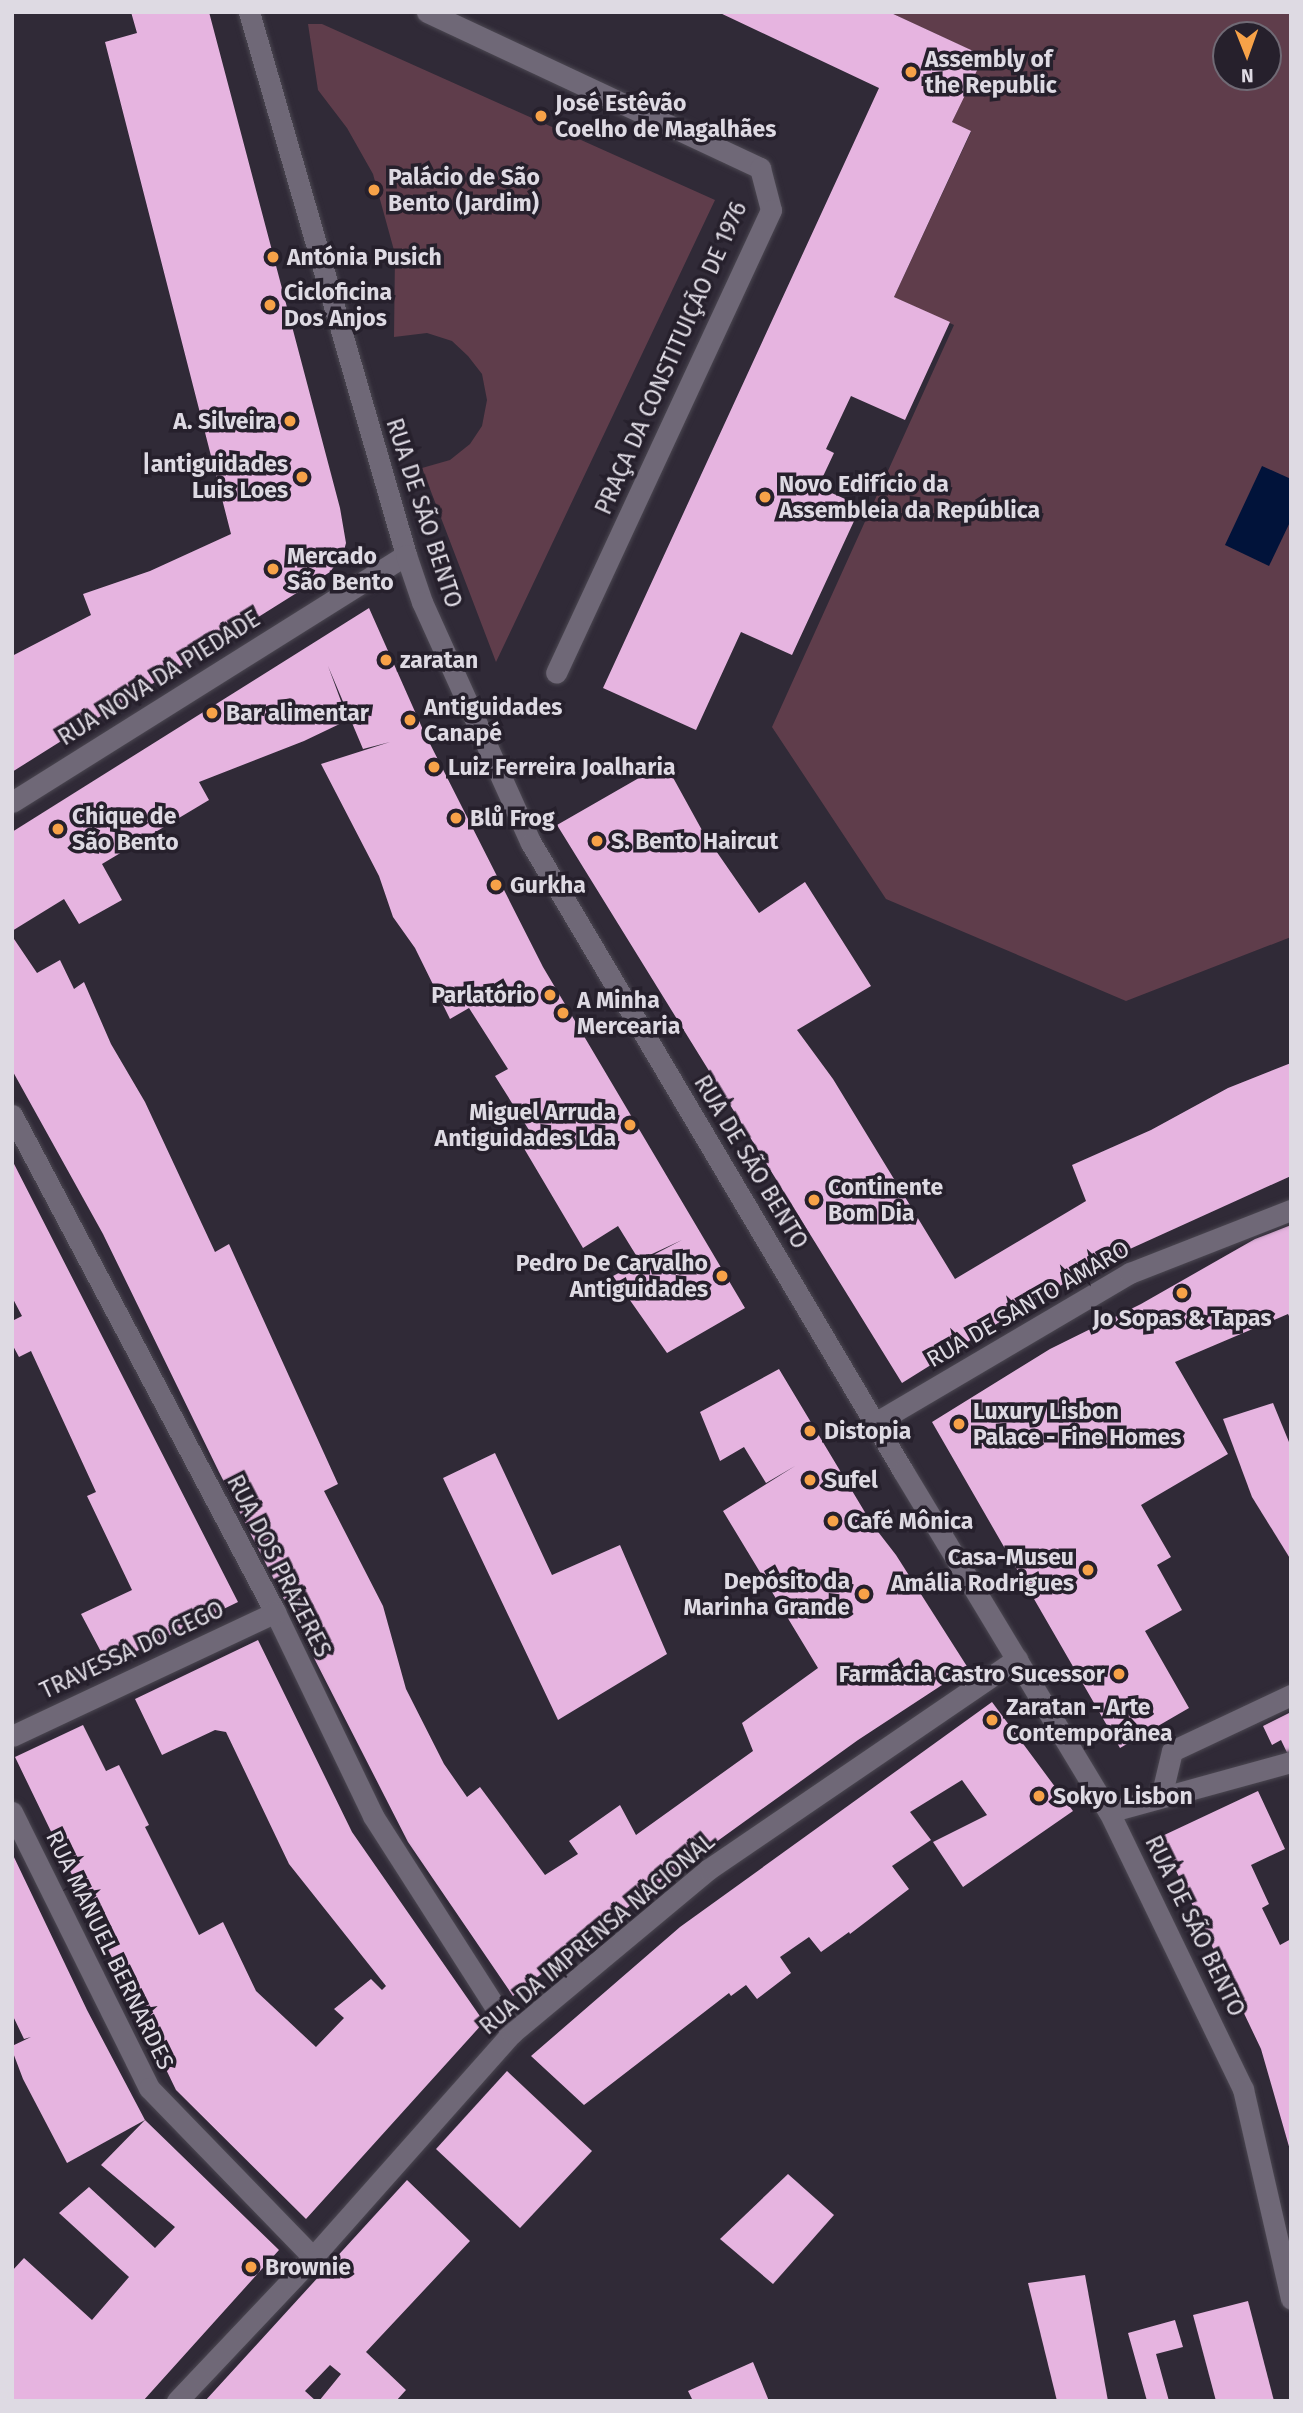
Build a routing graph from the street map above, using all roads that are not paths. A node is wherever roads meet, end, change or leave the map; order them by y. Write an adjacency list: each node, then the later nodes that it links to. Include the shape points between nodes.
1 (249, 12): 3 (street, RUA DE SÃO BENTO)
2 (427, 12): 4 (street, PRAÇA DA CONSTITUIÇÃO DE 1976, via 760,168 771,210)
3 (406, 555): 5 (street, RUA NOVA DA PIEDADE); 8 (street, RUA DE SÃO BENTO, via 422,602 531,843)
4 (556, 673)
5 (12, 802)
6 (12, 1115): 9 (street, RUA DOS PRAZERES)
7 (1291, 1210): 8 (street, RUA DE SANTO AMARO, via 1130,1273)
8 (875, 1423): 10 (street, RUA DE SÃO BENTO)
9 (275, 1612): 12 (street, TRAVESSA DO CEGO); 17 (street, RUA DOS PRAZERES, via 373,1816)
10 (1017, 1659): 16 (street, RUA DE SÃO BENTO); 17 (street, RUA DA IMPRENSA NACIONAL, via 709,1869)
11 (1291, 1695): 14 (street, via 1172,1751)
12 (12, 1736)
13 (1291, 1762): 14 (street)
14 (1161, 1797): 16 (street)
15 (12, 1812): 18 (street, RUA MANUEL BERNARDES, via 149,2088)
16 (1109, 1812): 19 (street, RUA DE SÃO BENTO, via 1243,2089)
17 (512, 2034): 18 (street, RUA DA IMPRENSA NACIONAL)
18 (313, 2257): 20 (street, RUA DA IMPRENSA NACIONAL)
19 (1291, 2299)
20 (177, 2401)

